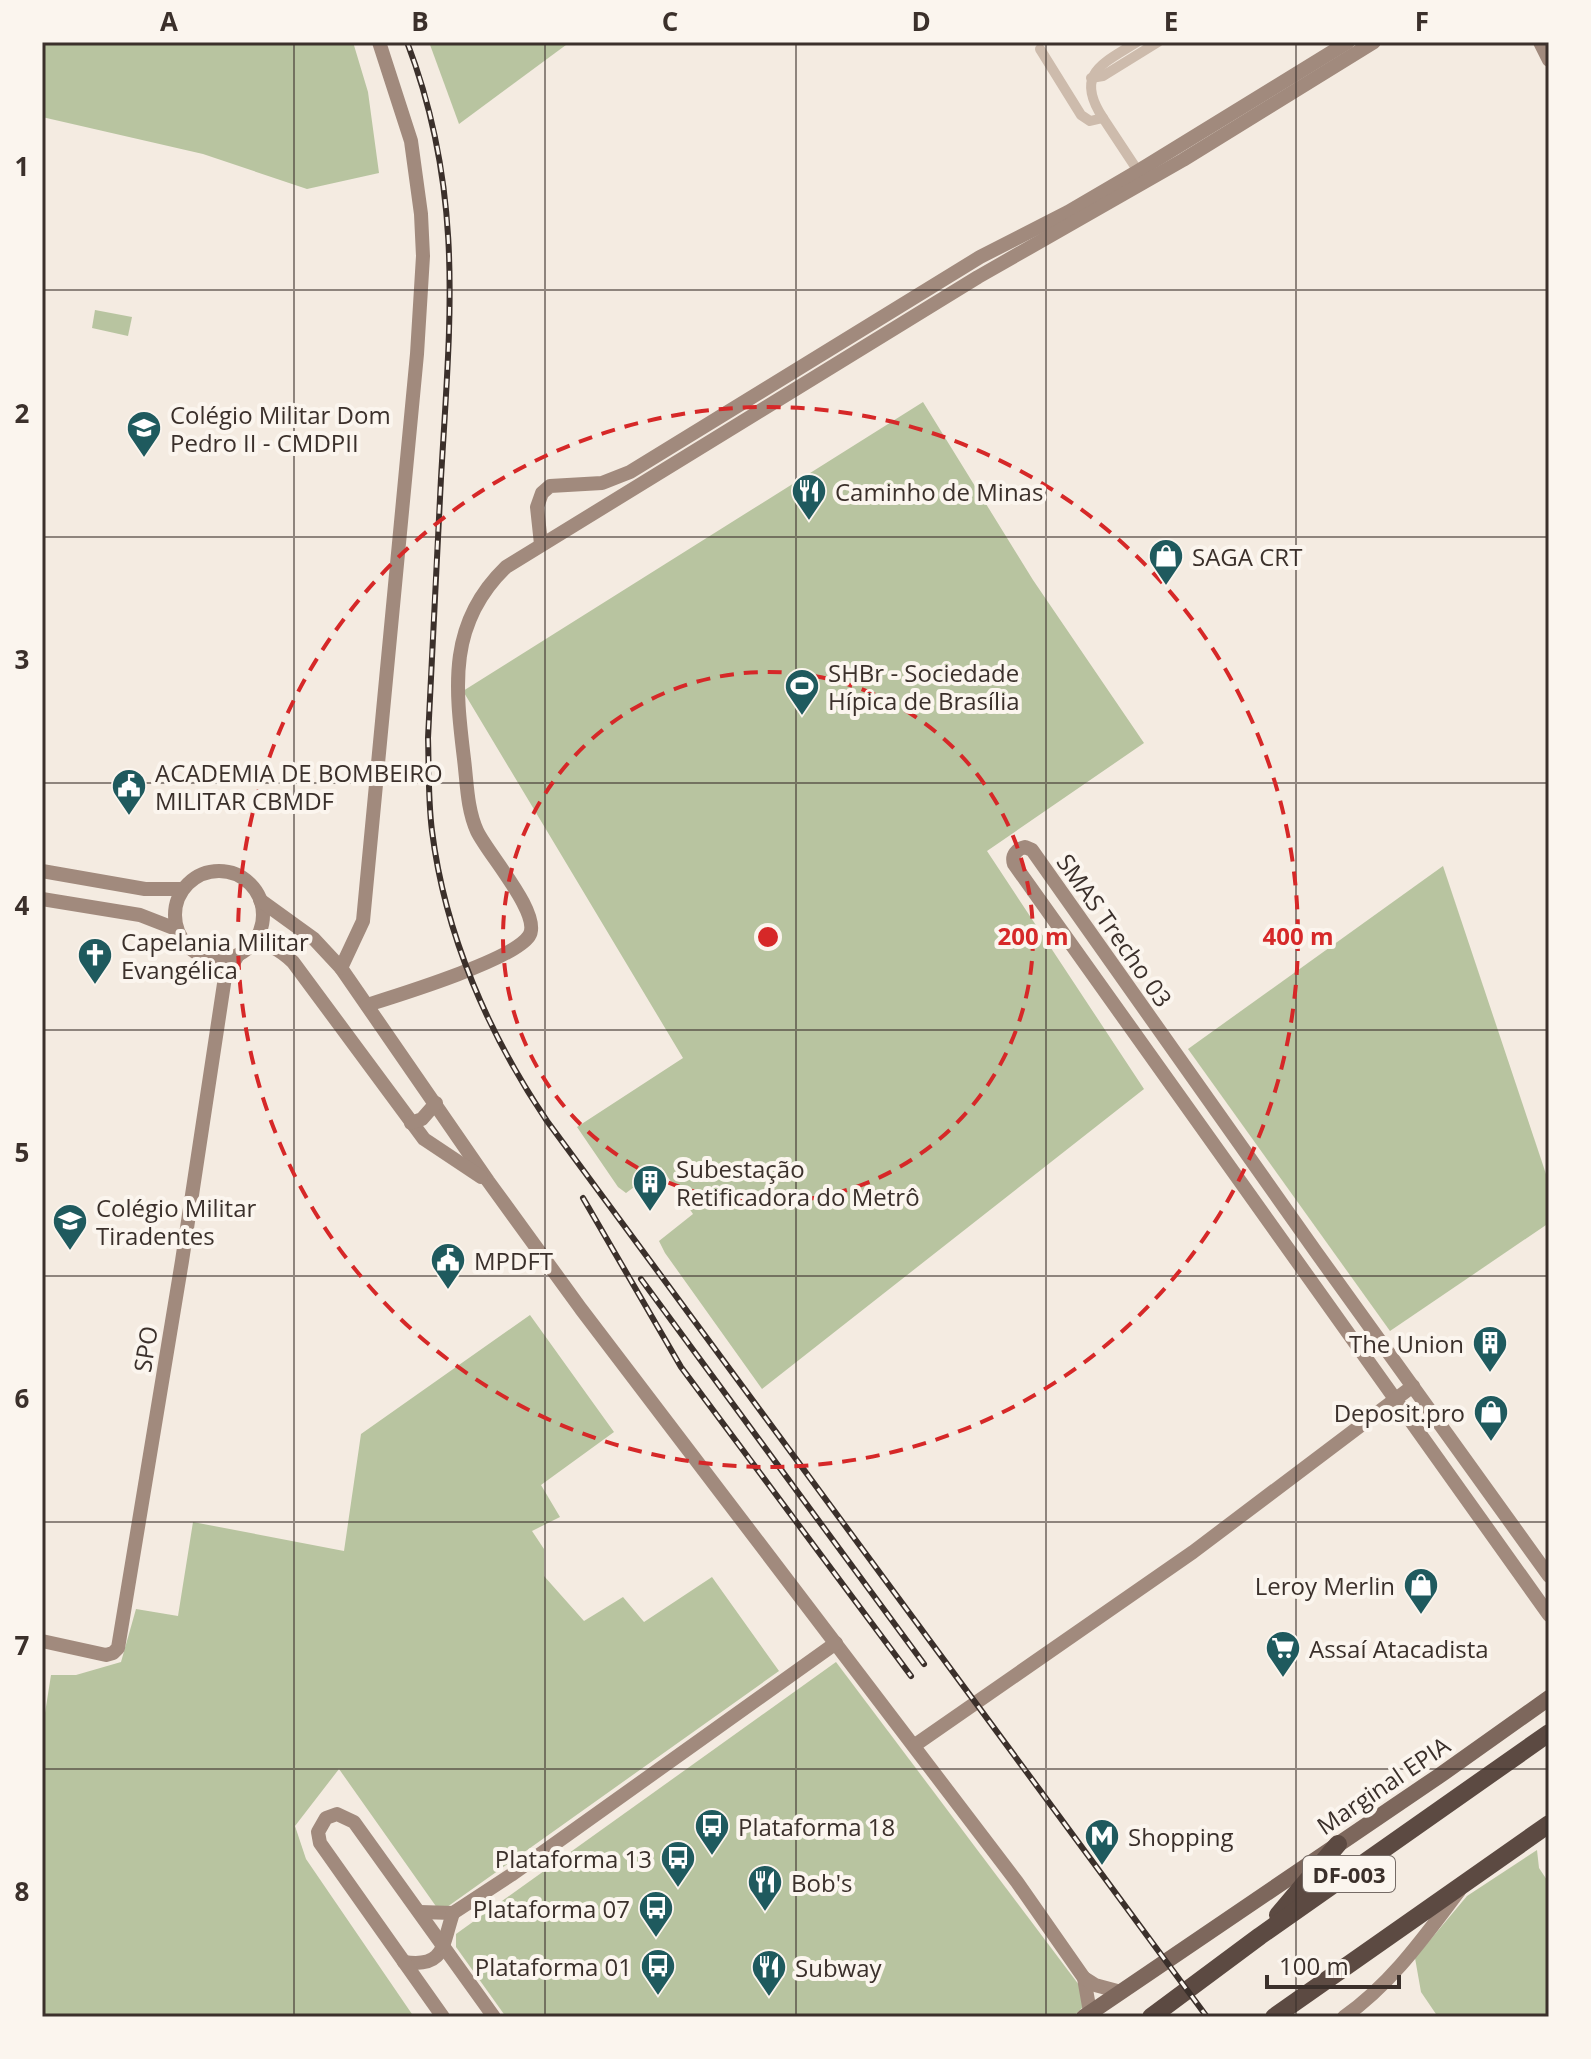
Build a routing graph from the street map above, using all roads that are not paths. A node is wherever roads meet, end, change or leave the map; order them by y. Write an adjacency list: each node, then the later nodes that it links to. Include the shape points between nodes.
1 (379, 42): 25 (street, via 411,141 423,256 363,921)
2 (1137, 42): 10 (street, via 1096,67)
3 (1158, 42): 10 (street)
4 (1348, 42): 7 (street)
5 (1374, 42): 14 (street)
6 (1540, 42): 9 (street)
7 (1332, 46): 12 (street)
8 (1040, 49): 11 (street, via 1081,115 1090,121)
9 (1549, 60)
10 (1091, 78): 11 (street, via 1090,93)
11 (1103, 118): 12 (street)
12 (1138, 171): 13 (street, via 980,257 630,472 602,483)
13 (576, 485): 14 (street, via 586,497); 15 (street, via 557,484 542,493)
14 (585, 516): 16 (street)
15 (538, 520): 16 (street, via 555,530); 17 (street)
16 (565, 529): 17 (street)
17 (541, 544): 27 (street, via 506,567 477,601 457,673 473,820 533,923 527,939 492,959)
18 (42, 871): 19 (street, via 145,889)
19 (182, 889): 21 (street, via 200,875 223,871 246,880); 22 (street, via 174,915)
20 (42, 899): 22 (street, via 140,915)
21 (260, 900): 23 (street, via 262,924); 25 (street, via 314,939)
22 (176, 929): 24 (street, via 191,950)
23 (244, 951): 24 (street); 26 (street, SPO); 29 (street, via 268,946 293,962)
24 (214, 960): 26 (street)
25 (341, 968): 27 (street)
26 (225, 977): 37 (street, SPO, via 118,1648 106,1655)
27 (367, 1005): 28 (street)
28 (436, 1103): 29 (street); 30 (street)
29 (411, 1123): 30 (street, via 431,1145)
30 (488, 1181): 38 (street)
31 (1312, 1247): 32 (street); 32 (street, SMAS Trecho 03, via 1032,850 1017,851 1014,864); 33 (street, SMAS Trecho 03)
32 (1295, 1259): 34 (street, SMAS Trecho 03)
33 (1413, 1386): 34 (street); 35 (street, SMAS Trecho 03)
34 (1395, 1399): 36 (street, SMAS Trecho 03); 41 (street, via 1193,1552)
35 (1549, 1576)
36 (1549, 1615)
37 (42, 1641)
38 (836, 1643): 41 (street); 46 (street)
39 (1549, 1698): 43 (main road, Marginal EPIA)
40 (1549, 1733): 47 (highway, DF-003)
41 (915, 1745): 50 (street)
42 (1549, 1824): 44 (highway, DF-003)
43 (1338, 1844): 47 (highway); 51 (main road, Marginal EPIA)
44 (1467, 1881): 56 (highway, DF-003); 57 (street, via 1405,1961)
45 (420, 1912): 46 (street); 48 (street); 49 (street, via 354,1822 337,1814 326,1818 318,1832 320,1843)
46 (453, 1913): 48 (street)
47 (1260, 1936): 55 (highway, DF-003)
48 (443, 1944): 49 (street, via 431,1962); 54 (street)
49 (404, 1962): 53 (street)
50 (1084, 1978): 51 (street); 52 (street)
51 (1121, 1992): 52 (main road, Marginal EPIA)
52 (1087, 2015)
53 (443, 2017)
54 (494, 2017)
55 (1151, 2017)
56 (1274, 2017)
57 (1344, 2017)

